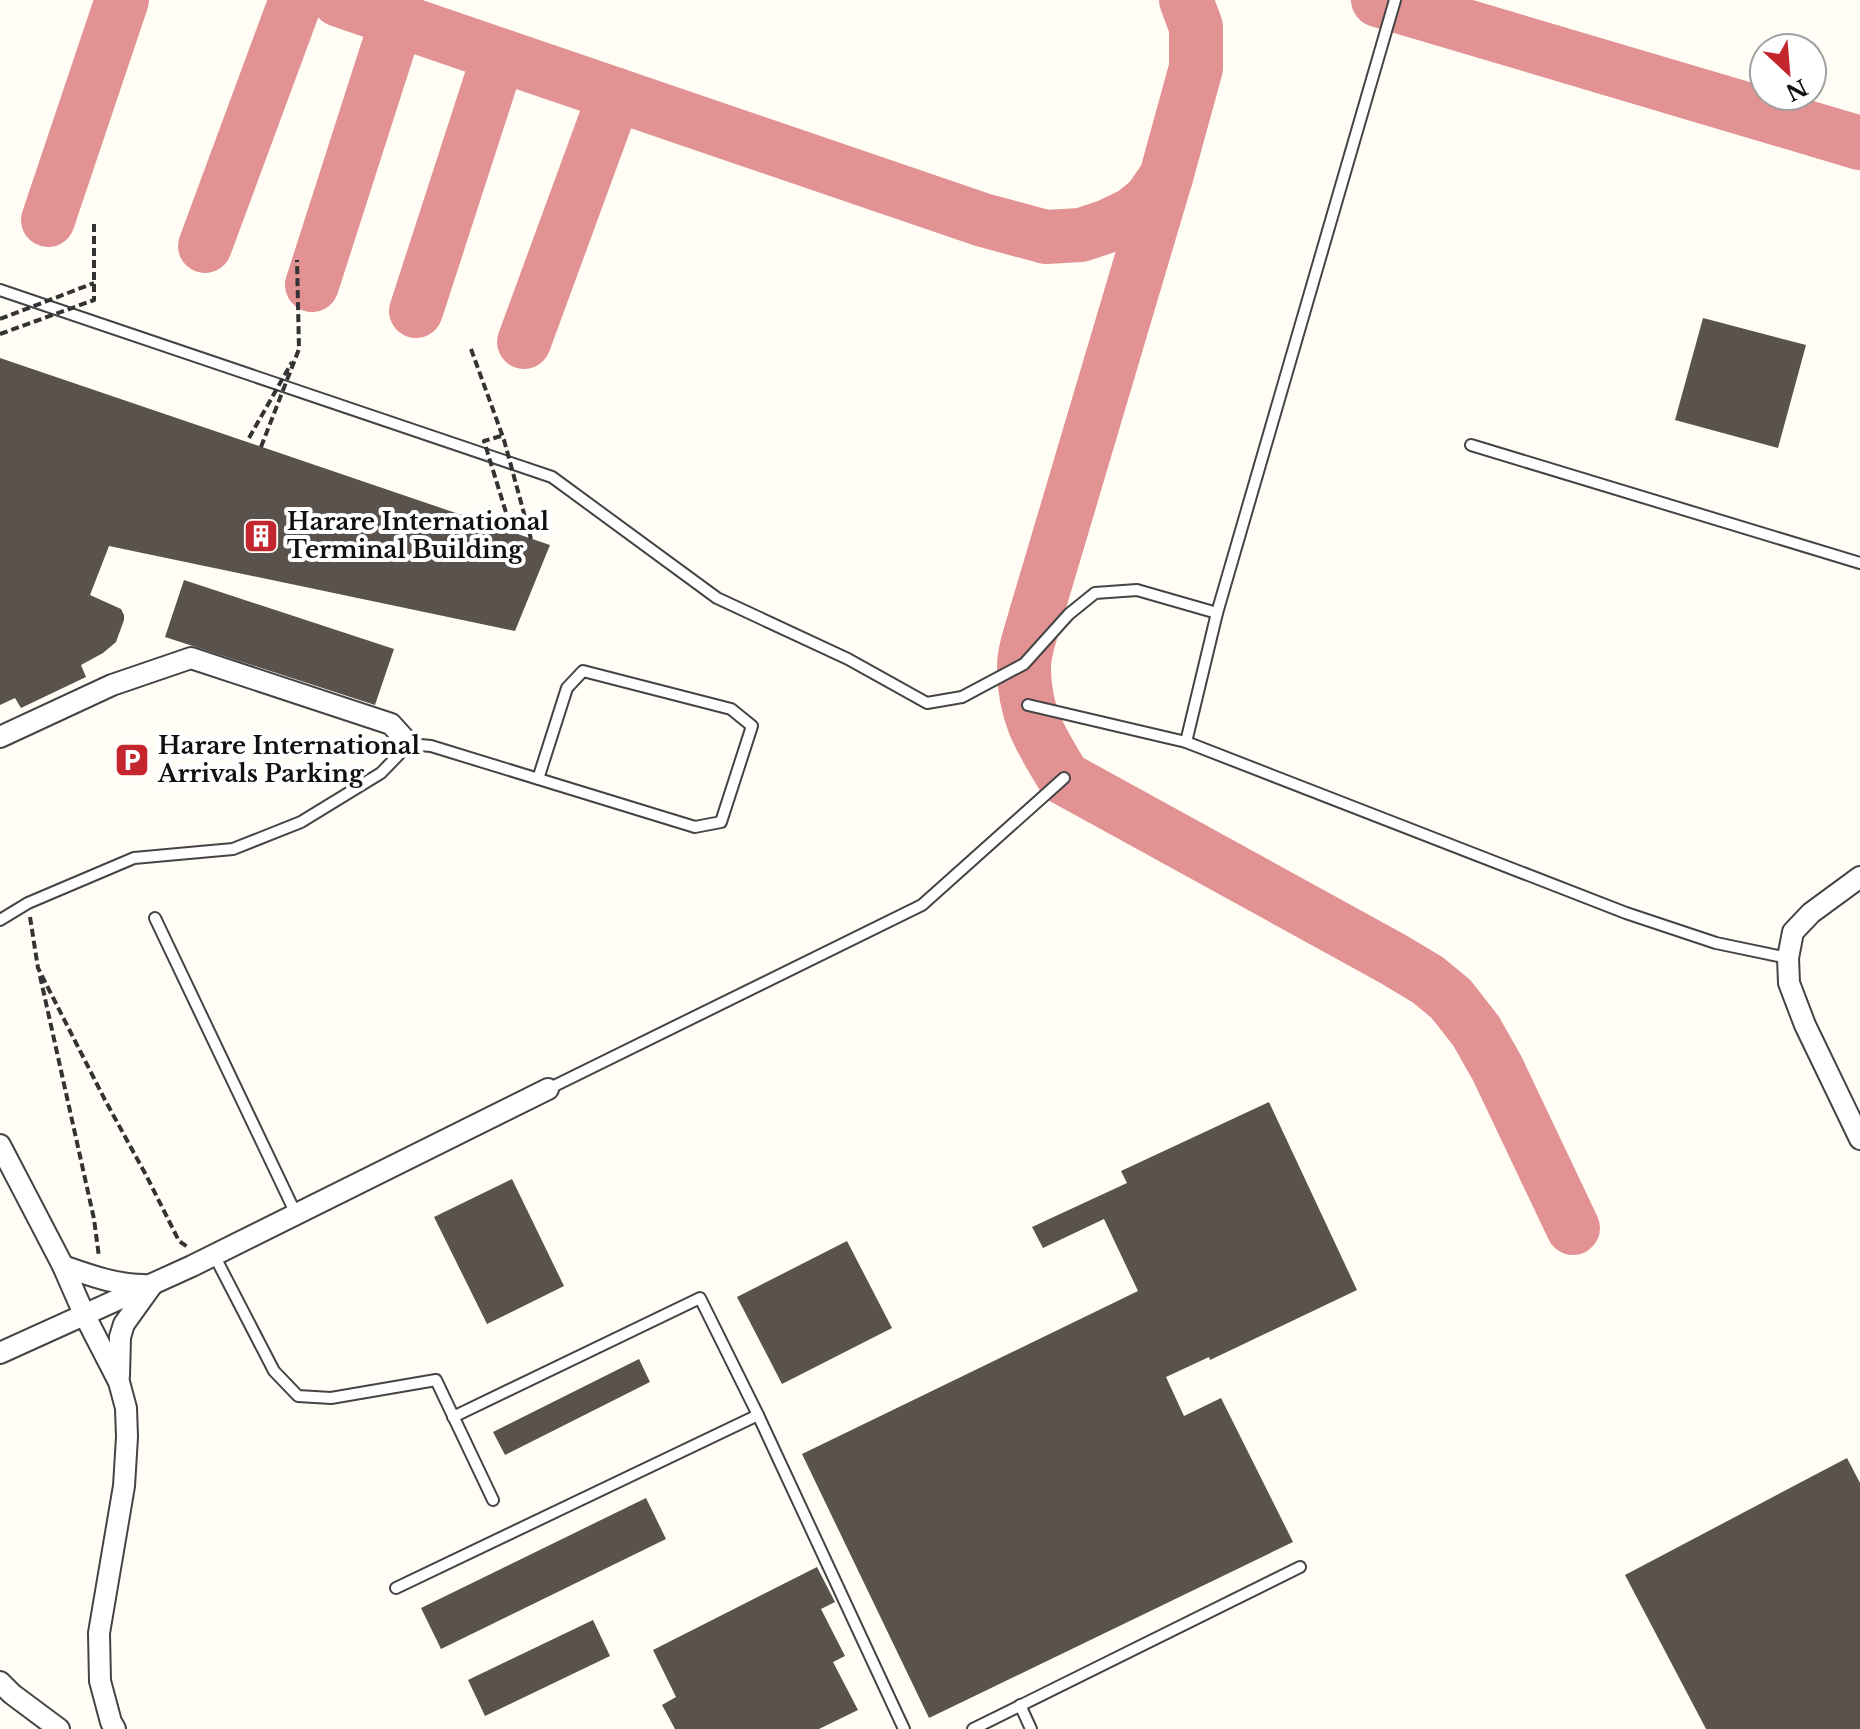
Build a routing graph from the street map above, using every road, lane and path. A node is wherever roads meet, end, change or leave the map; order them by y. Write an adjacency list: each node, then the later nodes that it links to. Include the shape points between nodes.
1 (1395, 0): 17 (lane)
2 (94, 223): 4 (path, bridge)
3 (297, 260): 8 (path, bridge)
4 (94, 283): 6 (path, bridge); 7 (path, bridge, via 94,300)
5 (0, 290): 17 (lane, via 552,477 717,598 848,659 927,703 962,697 1024,664 1095,593 1137,590)
6 (0, 319)
7 (0, 334)
8 (299, 349): 11 (path, bridge); 13 (path, bridge)
9 (471, 349): 10 (path, bridge)
10 (502, 435): 14 (path, bridge, via 484,441); 15 (path, bridge)
11 (249, 438)
12 (1471, 445): 16 (lane)
13 (261, 447)
14 (512, 532)
15 (531, 539)
16 (1860, 563)
17 (1217, 613): 20 (lane)
18 (1028, 705): 20 (lane)
19 (0, 737): 21 (street, via 112,685 191,658 391,724)
20 (1186, 742): 28 (lane, via 1626,913 1716,943)
21 (409, 744): 23 (lane); 25 (lane, via 381,773 301,822 233,849 134,858)
22 (1064, 778): 30 (lane, via 922,905)
23 (538, 779): 23 (lane, via 695,827 721,822 752,726 731,709 583,671 567,688)
24 (1860, 877): 28 (street, via 1793,932)
25 (28, 903): 27 (lane); 29 (path)
26 (155, 918): 33 (lane)
27 (0, 920)
28 (1788, 958): 31 (street, via 1789,983 1805,1025)
29 (38, 968): 34 (path, via 179,1241); 36 (path, via 94,1219)
30 (548, 1089): 33 (street)
31 (1860, 1139)
32 (0, 1145): 35 (street)
33 (296, 1214): 34 (street)
34 (214, 1255): 37 (street); 42 (lane, via 274,1371 298,1396 331,1398 436,1380)
35 (63, 1266): 36 (street); 38 (street)
36 (102, 1279): 37 (street)
37 (150, 1284): 38 (street); 40 (street, via 124,1324)
38 (84, 1314): 39 (street); 40 (street)
39 (0, 1353)
40 (119, 1382): 49 (street, via 127,1421 124,1486 99,1633 100,1681)
41 (758, 1415): 42 (lane, via 700,1298); 45 (lane); 50 (lane)
42 (453, 1417): 43 (lane)
43 (493, 1500)
44 (1300, 1567): 47 (lane)
45 (396, 1588)
46 (0, 1682): 48 (street)
47 (1020, 1705): 51 (lane); 52 (lane)
48 (59, 1729)
49 (115, 1729)
50 (904, 1729)
51 (973, 1729)
52 (1031, 1729)

